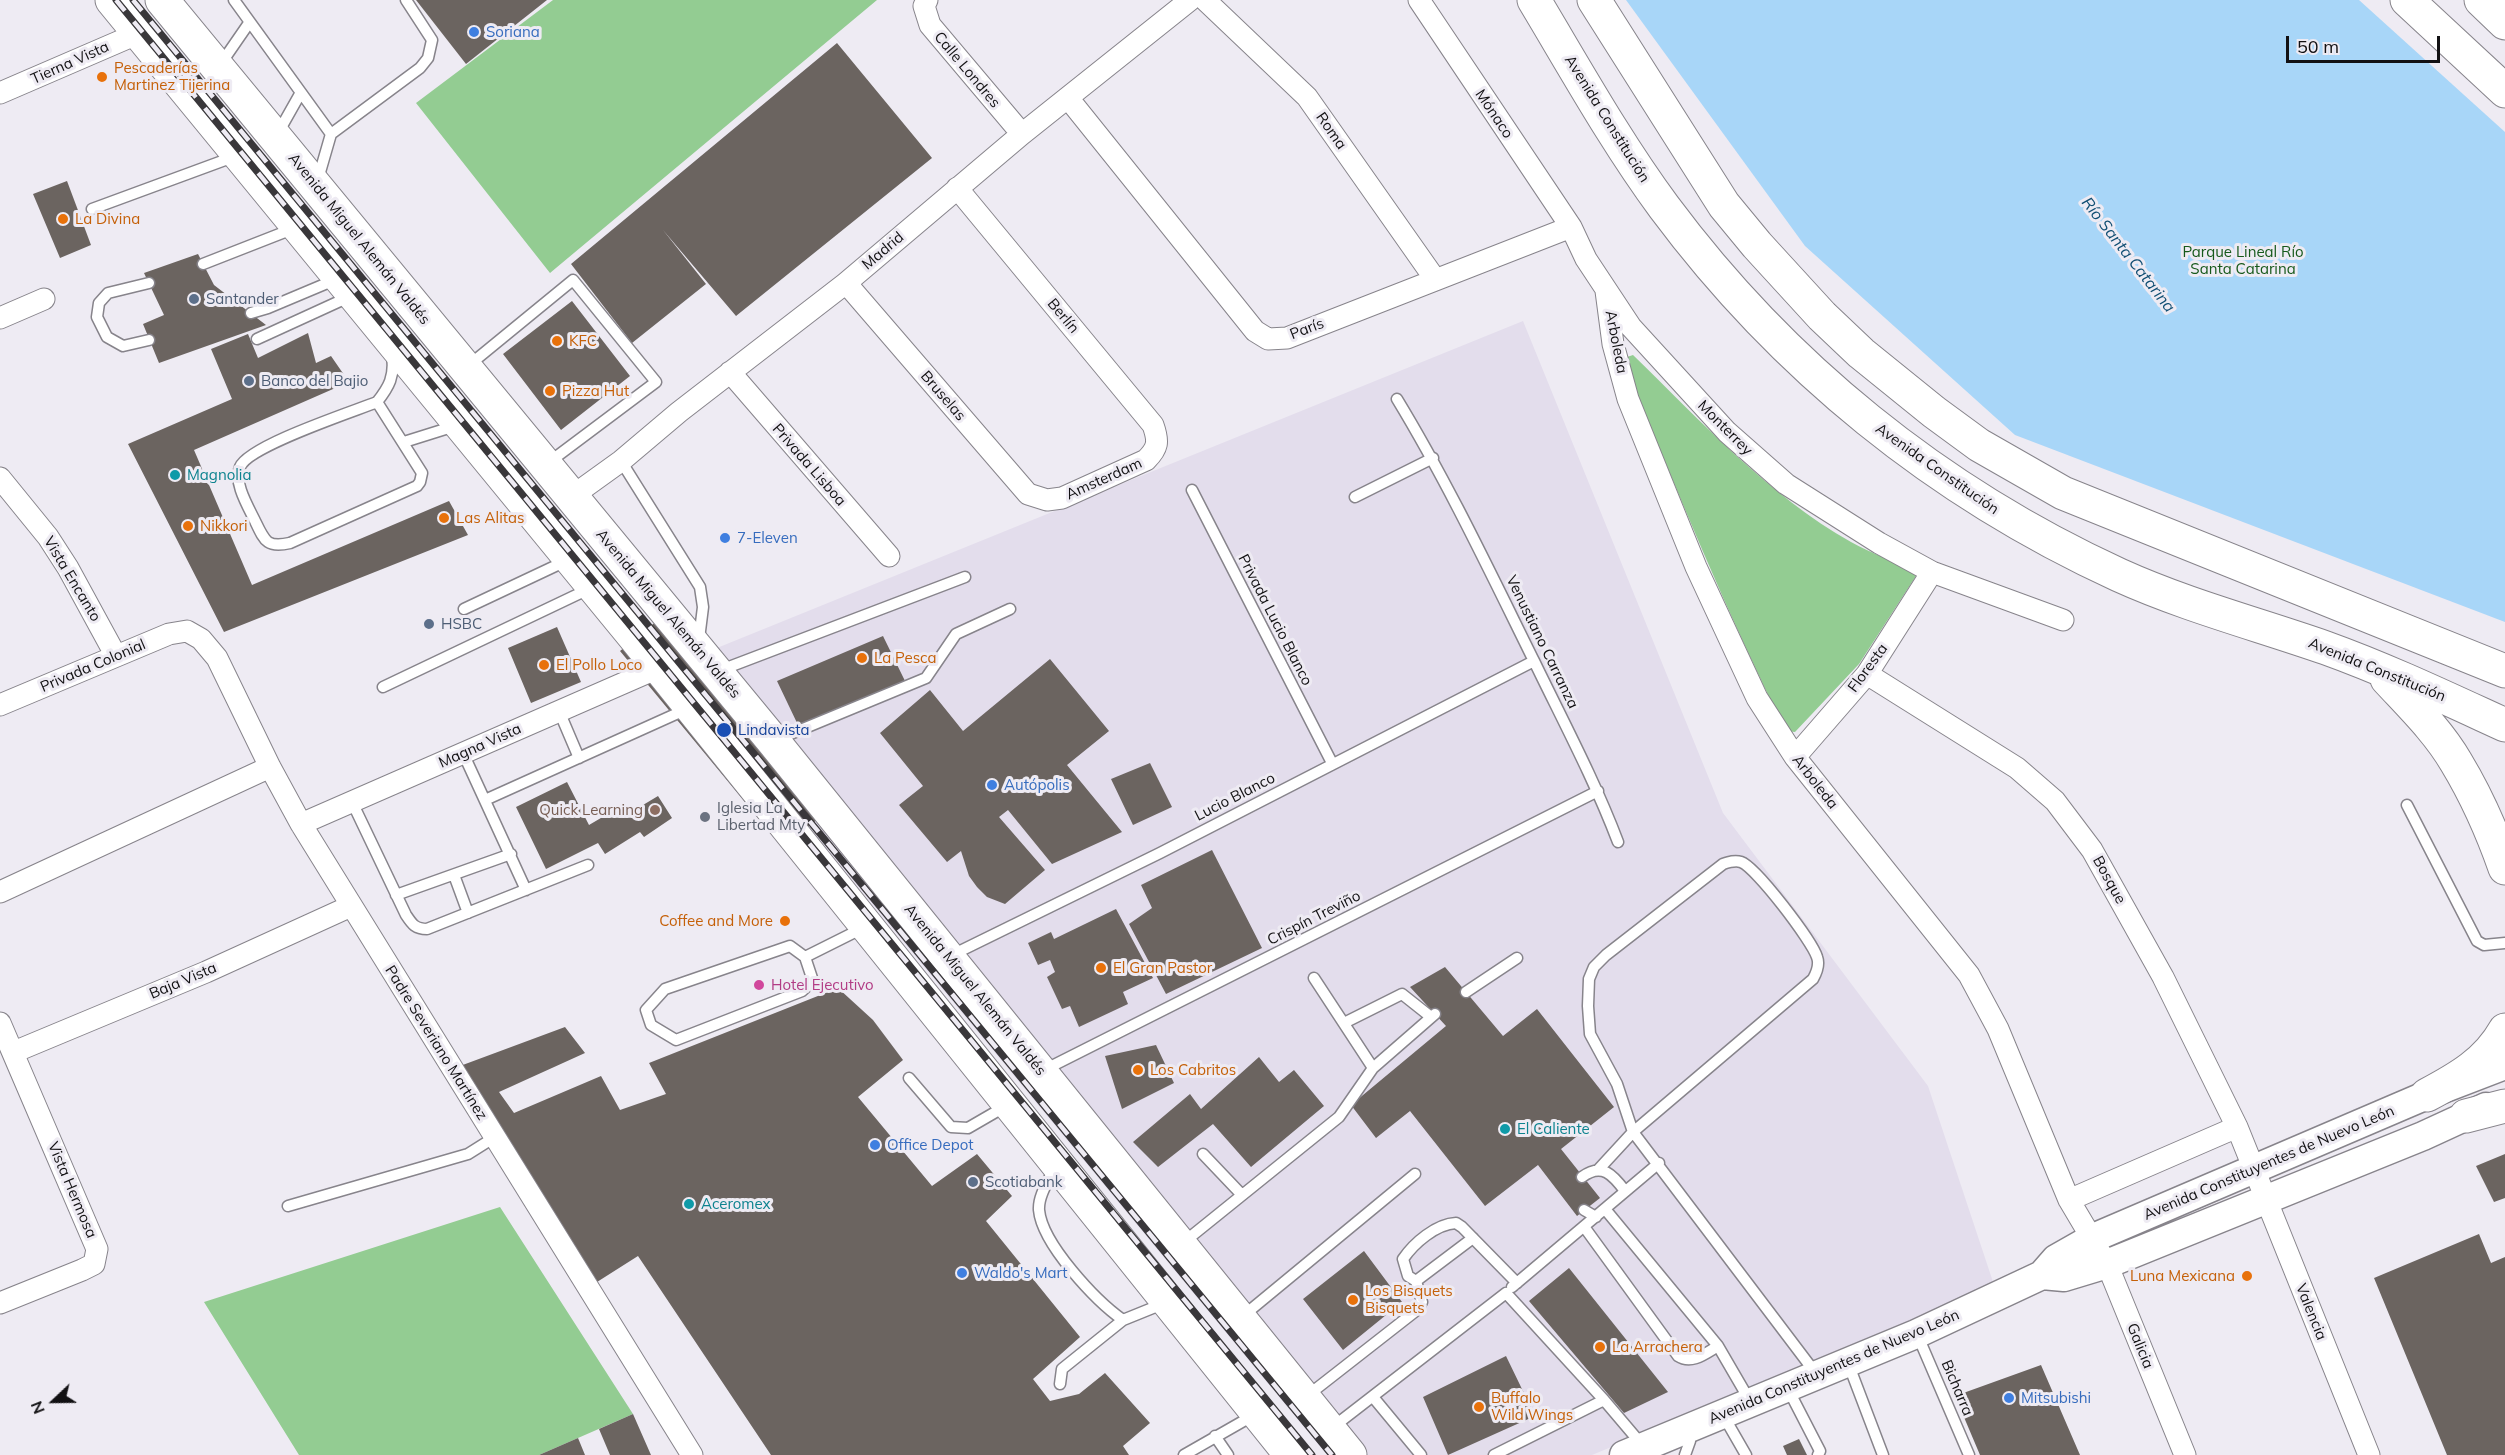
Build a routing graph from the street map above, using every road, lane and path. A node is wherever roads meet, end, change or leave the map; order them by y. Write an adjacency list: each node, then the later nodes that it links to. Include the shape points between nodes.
1 (112, 0): 13 (highway)
2 (234, 0): 12 (lane)
3 (406, 0): 19 (lane, via 432,40 428,58)
4 (927, 0): 20 (street, Calle Londres, via 924,6 930,25)
5 (1190, 0): 18 (street, Madrid)
6 (1205, 0): 29 (street, Roma, via 1307,97)
7 (1419, 0): 27 (street, Mónaco)
8 (1534, 0): 68 (highway, Avenida Constitución, via 1632,161 1696,249 1769,331 1890,439 1979,501 2122,576)
9 (1594, 0): 70 (highway, via 1724,205 1756,245 1861,353 1934,412 1979,445 2063,493)
10 (2408, 0): 15 (highway)
11 (164, 1): 14 (highway, Avenida Miguel Alemán Valdés)
12 (249, 23): 14 (lane); 17 (lane)
13 (139, 33): 14 (highway, via 153,38 188,66); 16 (street, Tierna Vista); 22 (highway)
14 (218, 67): 21 (highway, Avenida Miguel Alemán Valdés)
15 (2505, 91)
16 (0, 93)
17 (300, 94): 19 (lane); 21 (lane)
18 (1068, 98): 20 (street, Madrid); 29 (street, París, via 1255,331 1268,339 1287,338)
19 (331, 134): 23 (lane)
20 (1022, 134): 24 (street, Madrid)
21 (276, 138): 23 (highway, Avenida Miguel Alemán Valdés); 32 (highway, via 278,160 291,193 332,247)
22 (239, 155): 25 (lane); 26 (highway)
23 (315, 187): 40 (highway, Avenida Miguel Alemán Valdés)
24 (957, 188): 31 (street, Madrid); 46 (street, Berlín, via 1153,425)
25 (92, 209)
26 (298, 227): 28 (lane); 32 (highway)
27 (1571, 227): 29 (street, París); 33 (street, Monterrey)
28 (203, 264)
29 (1435, 279)
30 (148, 283): 39 (lane, via 108,293 99,303 97,317 107,337 123,345)
31 (846, 283): 41 (street, Madrid); 54 (street, Bruselas, via 1028,494)
32 (347, 286): 35 (lane); 37 (highway); 38 (lane)
33 (1606, 291): 57 (street, Monterrey, via 1647,345 1756,459 1786,484); 79 (street, Arboleda, via 1614,344 1636,420 1696,567 1757,698)
34 (44, 299): 36 (street)
35 (251, 313)
36 (0, 318)
37 (390, 338): 43 (lane, via 393,374); 44 (highway)
38 (257, 339)
39 (150, 340)
40 (465, 368): 49 (highway, Avenida Miguel Alemán Valdés); 49 (lane, via 573,280 656,382)
41 (730, 372): 48 (street, Madrid); 55 (street, Privada Lisboa)
42 (1397, 399): 47 (lane, Venustiano Carranza)
43 (377, 402): 45 (lane); 45 (lane, via 275,442 240,465 237,478 264,540 276,546 290,543 417,486 422,473)
44 (461, 425): 45 (lane); 52 (highway, via 477,428 489,437 525,482 538,492); 56 (highway)
45 (404, 442)
46 (1157, 449): 54 (street, Amsterdam, via 1146,460 1062,498)
47 (1432, 458): 53 (lane); 67 (lane, Venustiano Carranza)
48 (621, 461): 52 (street, Madrid); 66 (lane, via 700,587)
49 (545, 465): 52 (highway, Avenida Miguel Alemán Valdés)
50 (0, 478): 65 (street, Vista Encanto, via 48,537)
51 (1192, 490): 81 (lane, Privada Lucio Blanco)
52 (571, 496): 64 (highway, via 571,524 614,588); 66 (highway, Avenida Miguel Alemán Valdés)
53 (1355, 497)
54 (1047, 500)
55 (889, 556)
56 (571, 558): 59 (highway); 60 (lane)
57 (1932, 573): 62 (street, Monterrey); 71 (street, Floresta)
58 (965, 577): 66 (lane)
59 (594, 587): 64 (highway); 72 (lane)
60 (464, 609)
61 (1010, 609): 77 (lane, via 956,634 926,678)
62 (2063, 620)
63 (187, 631): 65 (street, Privada Colonial, via 169,634); 82 (street, Padre Severiano Martínez, via 201,639 217,658)
64 (633, 635): 69 (highway)
65 (116, 656): 73 (street, Privada Colonial)
66 (706, 662): 77 (highway, Avenida Miguel Alemán Valdés)
67 (1534, 662): 81 (lane, Lucio Blanco); 83 (lane, Venustiano Carranza)
68 (2376, 667): 76 (highway, Avenida Constitución); 91 (highway, via 2417,710 2455,760)
69 (658, 668): 74 (highway); 75 (street, Magna Vista); 77 (highway, via 670,664 680,667 749,739)
70 (2505, 671)
71 (1867, 674): 79 (street, Floresta); 118 (street, Bosque, via 2017,768 2073,822 2163,977)
72 (383, 687)
73 (0, 705)
74 (690, 708): 80 (lane); 98 (highway)
75 (559, 711): 78 (street, Magna Vista); 80 (lane)
76 (2505, 724)
77 (773, 741): 101 (highway, Avenida Miguel Alemán Valdés)
78 (462, 753): 84 (lane); 85 (street, Magna Vista)
79 (1795, 757): 130 (street, Arboleda, via 1969,975 1998,1029)
80 (579, 758): 84 (lane)
81 (1332, 763): 101 (lane, Lucio Blanco)
82 (270, 767): 87 (street, Padre Severiano Martínez); 94 (street)
83 (1599, 791): 88 (lane, Venustiano Carranza); 111 (lane, Crispín Treviño)
84 (485, 800): 89 (lane)
85 (352, 802): 87 (street, Magna Vista); 95 (lane)
86 (2407, 805): 99 (lane, via 2477,941 2484,945)
87 (302, 824): 96 (street, Padre Severiano Martínez)
88 (1618, 842)
89 (512, 854): 92 (lane); 93 (lane)
90 (588, 865): 93 (lane)
91 (2505, 868)
92 (454, 875): 95 (lane); 97 (lane)
93 (526, 890): 97 (lane)
94 (0, 891)
95 (396, 896): 97 (lane, via 412,925 419,929)
96 (351, 906): 108 (street, Baja Vista); 120 (street, Padre Severiano Martínez)
97 (468, 913)
98 (866, 926): 100 (lane); 115 (highway)
99 (2505, 944)
100 (805, 957): 100 (lane, via 790,946 665,989 646,1010 651,1025 676,1040 802,991 813,981)
101 (948, 957): 111 (highway, Avenida Miguel Alemán Valdés)
102 (1517, 958): 104 (lane)
103 (1314, 978): 106 (lane)
104 (1466, 992)
105 (0, 1023): 108 (street, Vista Hermosa)
106 (1344, 1023): 110 (lane); 110 (lane, via 1402,994 1433,1016)
107 (2505, 1030): 113 (highway, via 2478,1064)
108 (14, 1052): 145 (street, Vista Hermosa, via 97,1249 94,1264)
109 (2505, 1065): 113 (main road, Avenida Constituyentes de Nuevo León)
110 (1373, 1068): 129 (lane, via 1339,1117)
111 (1042, 1071): 138 (highway, Avenida Miguel Alemán Valdés)
112 (909, 1078): 115 (lane, via 951,1127 968,1128)
113 (2427, 1095): 124 (main road, Avenida Constituyentes de Nuevo León)
114 (2505, 1099): 117 (main road, Avenida Constituyentes de Nuevo León)
115 (1009, 1104): 123 (highway)
116 (2505, 1106): 117 (highway)
117 (2466, 1116): 131 (main road, Avenida Constituyentes de Nuevo León)
118 (2237, 1127): 124 (street, Bosque); 130 (street)
119 (1633, 1132): 119 (lane, via 1814,979 1817,957 1800,929 1771,891 1741,862 1723,864 1606,955 1589,979 1590,1034 1617,1084); 122 (lane); 125 (lane)
120 (495, 1137): 132 (lane, via 468,1155); 165 (street, Padre Severiano Martínez)
121 (1203, 1154): 129 (lane)
122 (1659, 1163): 128 (lane); 151 (lane)
123 (1057, 1164): 144 (highway); 147 (lane, via 1038,1208 1043,1231 1096,1298)
124 (2254, 1169): 131 (street, Valencia); 137 (main road, Avenida Constituyentes de Nuevo León)
125 (1598, 1170): 127 (lane); 128 (lane, via 1613,1174)
126 (1415, 1174): 146 (lane)
127 (1582, 1177)
128 (1625, 1191): 134 (lane)
129 (1242, 1195): 138 (lane)
130 (2069, 1200): 137 (street, Arboleda)
131 (2267, 1200): 139 (main road, Avenida Constituyentes de Nuevo León); 164 (street, Valencia)
132 (288, 1206)
133 (1584, 1210): 134 (lane)
134 (1600, 1213): 135 (lane); 149 (lane)
135 (1585, 1228): 142 (lane); 149 (lane, via 1678,1356 1692,1360)
136 (1473, 1238): 141 (lane); 141 (lane, via 1456,1223 1440,1226 1403,1258 1408,1276); 142 (lane)
137 (2093, 1238): 139 (street, Galicia); 140 (main road, Avenida Constituyentes de Nuevo León, via 2056,1259)
138 (1181, 1244): 146 (highway, Avenida Miguel Alemán Valdés)
139 (2107, 1264): 140 (main road, Avenida Constituyentes de Nuevo León, via 2064,1277); 176 (street, Galicia)
140 (2042, 1275): 148 (main road, Avenida Constituyentes de Nuevo León)
141 (1416, 1281): 155 (lane, via 1422,1302 1417,1310)
142 (1517, 1283): 143 (lane)
143 (1506, 1293): 154 (lane); 156 (lane)
144 (1168, 1302): 147 (lane); 158 (highway)
145 (0, 1304)
146 (1240, 1318): 155 (highway, Avenida Miguel Alemán Valdés)
147 (1123, 1320): 152 (lane, via 1062,1369)
148 (1916, 1334): 150 (main road, Avenida Constituyentes de Nuevo León); 175 (lane, Bicharra)
149 (1718, 1346): 157 (lane)
150 (1847, 1363): 151 (main road, Avenida Constituyentes de Nuevo León); 174 (lane)
151 (1817, 1375): 153 (main road, Avenida Constituyentes de Nuevo León)
152 (1060, 1384)
153 (1787, 1388): 157 (main road, Avenida Constituyentes de Nuevo León); 173 (lane, via 1820,1451)
154 (1373, 1397): 160 (lane); 170 (lane)
155 (1305, 1398): 160 (highway, Avenida Miguel Alemán Valdés)
156 (1604, 1400): 163 (lane); 171 (lane)
157 (1752, 1403): 159 (main road, Avenida Constituyentes de Nuevo León)
158 (1257, 1414): 161 (lane); 168 (highway)
159 (1723, 1415): 162 (main road, Avenida Constituyentes de Nuevo León); 172 (lane)
160 (1330, 1430): 169 (highway, Avenida Miguel Alemán Valdés)
161 (1215, 1436): 166 (lane); 167 (lane)
162 (1685, 1443): 163 (main road, Avenida Constituyentes de Nuevo León)
163 (1634, 1451)
164 (2365, 1454)
165 (692, 1455)
166 (1184, 1455)
167 (1228, 1455)
168 (1291, 1455)
169 (1350, 1455)
170 (1421, 1455)
171 (1494, 1455)
172 (1746, 1455)
173 (1818, 1455)
174 (1883, 1455)
175 (1969, 1455)
176 (2186, 1455)

